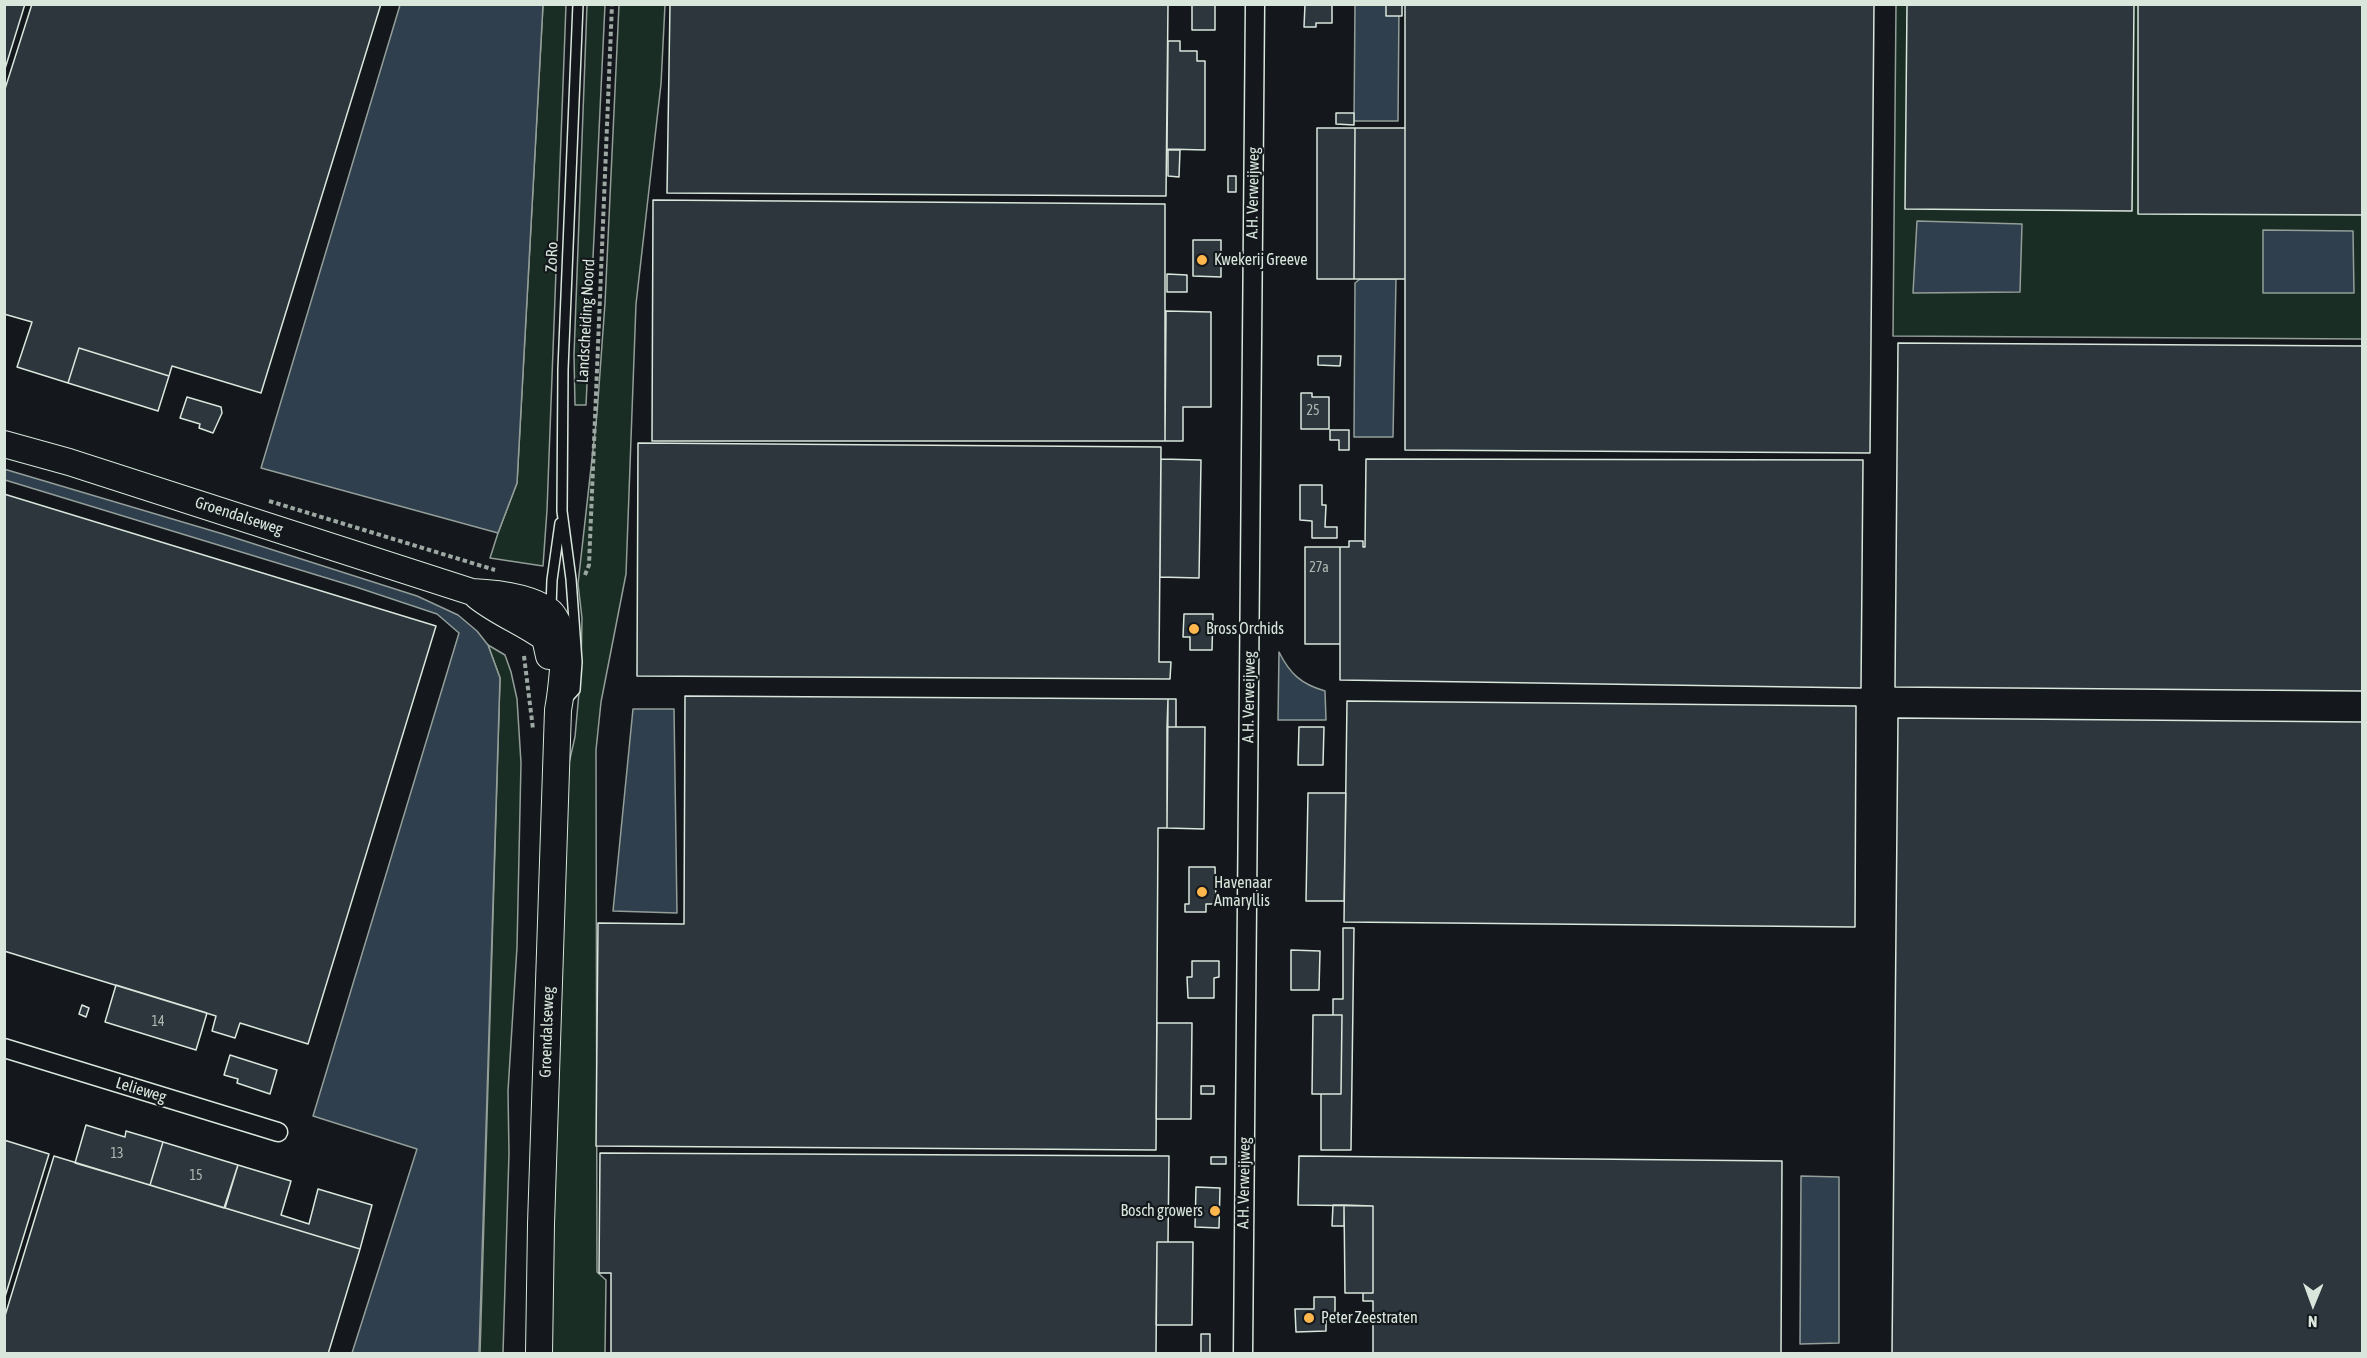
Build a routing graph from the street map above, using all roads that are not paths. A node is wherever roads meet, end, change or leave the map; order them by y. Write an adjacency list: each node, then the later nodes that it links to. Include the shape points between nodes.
1 (578, 4): 4 (lane, ZoRo, via 563,369)
2 (1255, 4): 12 (street, A.H. Verweijweg)
3 (4, 444): 5 (street, Groendalseweg)
4 (562, 512): 6 (lane, ZoRo); 8 (lane, ZoRo, via 577,662 575,690)
5 (472, 592): 6 (street, Groendalseweg, via 496,593); 7 (street, Groendalseweg, via 490,607 523,622 545,638)
6 (550, 612): 7 (street, Groendalseweg); 8 (street, Groendalseweg, via 563,635)
7 (549, 656): 8 (street, Groendalseweg, via 548,690)
8 (558, 710): 11 (street, Groendalseweg)
9 (4, 1048): 10 (street, Lelieweg)
10 (279, 1132)
11 (539, 1353)
12 (1243, 1353)

